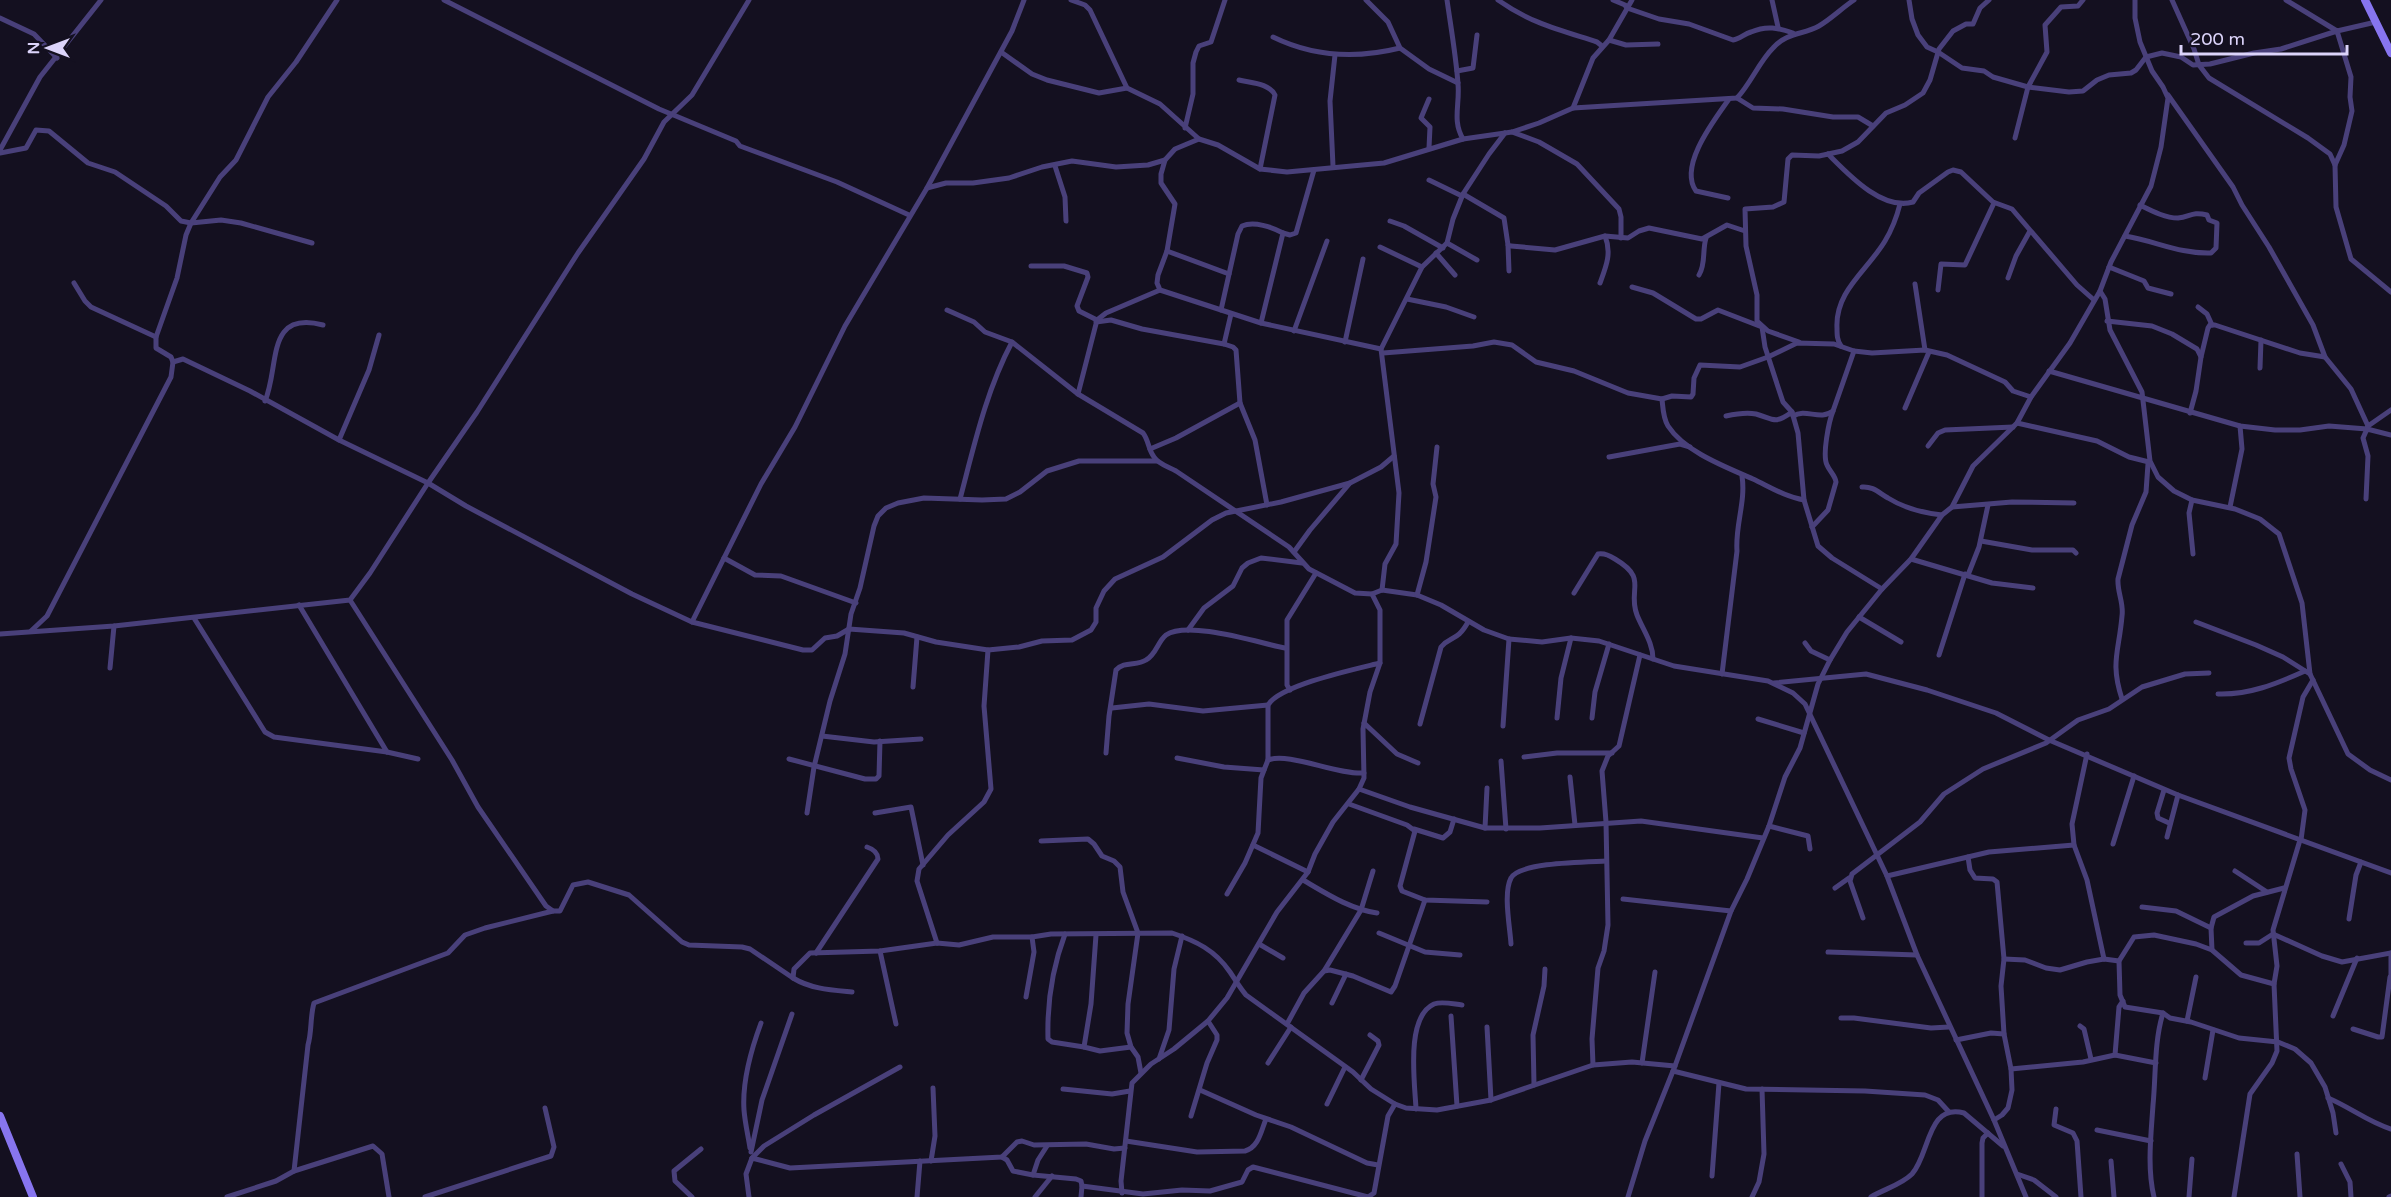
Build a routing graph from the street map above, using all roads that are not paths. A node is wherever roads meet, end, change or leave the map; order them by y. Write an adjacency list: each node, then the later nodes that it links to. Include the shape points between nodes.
1 (101, 0): 39 (street)
2 (337, 0): 78 (street, via 268,97 236,160 220,177)
3 (444, 0): 51 (street)
4 (749, 0): 51 (street, via 692,95)
5 (1024, 0): 34 (street)
6 (1071, 0): 46 (street, via 1090,9)
7 (1225, 0): 53 (street, via 1211,42 1199,46 1196,52 1193,94)
8 (1366, 0): 33 (street, via 1388,22)
9 (1447, 0): 41 (street)
10 (1498, 0): 32 (street, via 1518,15)
11 (1613, 0): 22 (street)
12 (1632, 0): 22 (street)
13 (1772, 0): 25 (street)
14 (1854, 0): 27 (street, via 1818,27)
15 (1909, 0): 35 (street, via 1918,35 1927,47)
16 (1989, 0): 35 (street, via 1972,24 1953,31)
17 (2083, 0): 44 (street, via 2078,6 2061,7 2044,25 2047,52)
18 (2135, 0): 38 (street, via 2136,28)
19 (2172, 0): 40 (street)
20 (2286, 0): 26 (street)
21 (2364, 0): 24 (main road)
22 (1627, 8): 25 (street, via 1733,40 1755,30); 30 (street)
23 (0, 18): 39 (street, via 34,34)
24 (2376, 22): 26 (street); 36 (main road)
25 (1778, 27): 27 (street)
26 (2337, 31): 40 (street, via 2281,49); 63 (street, via 2351,77 2352,111)
27 (1793, 33): 47 (street, via 1771,49)
28 (1477, 35): 41 (street, via 1473,68)
29 (1273, 37): 37 (street, via 1293,46)
30 (1609, 40): 31 (street, via 1626,45); 32 (street)
31 (1658, 44)
32 (1602, 46): 50 (street, via 1593,58)
33 (1400, 48): 37 (street, via 1376,54); 43 (street)
34 (1001, 52): 46 (street, via 1047,80 1100,93); 69 (street)
35 (1938, 52): 44 (street, via 1962,68 1984,71); 52 (street, via 1923,93 1886,113)
36 (2391, 53)
37 (1335, 55): 65 (street, via 1330,101)
38 (2146, 57): 40 (street, via 2166,53); 44 (street, via 2131,73 2109,75 2083,91); 45 (street)
39 (57, 58): 60 (street, via 40,77)
40 (2199, 65): 63 (street, via 2209,78 2330,154)
41 (1457, 71): 43 (street)
42 (1239, 80): 66 (street, via 1265,86 1275,95)
43 (1458, 83): 58 (street, via 1456,123)
44 (2028, 87): 56 (street)
45 (2163, 87): 74 (street, via 2168,98 2161,147 2151,186); 139 (street, via 2270,247 2313,324)
46 (1127, 88): 53 (street, via 1160,104)
47 (1737, 98): 49 (street); 52 (street, via 1753,108 1858,117)
48 (1429, 99): 59 (street, via 1421,118 1430,127)
49 (1729, 99): 50 (street); 71 (street, via 1706,134 1691,172 1696,191)
50 (1573, 108): 54 (street)
51 (672, 114): 75 (street); 169 (street)
52 (1873, 126): 61 (street, via 1858,142)
53 (1185, 128): 57 (street)
54 (1512, 132): 55 (street); 84 (street, via 1577,164 1618,209)
55 (1505, 133): 58 (street); 70 (street)
56 (2015, 138)
57 (1198, 139): 62 (street, via 1175,149); 66 (street, via 1218,145)
58 (1463, 140): 59 (street)
59 (1430, 148): 65 (street, via 1384,163)
60 (0, 152): 78 (street, via 26,148 36,130 49,131 88,163 115,172 166,206 181,221)
61 (1828, 154): 73 (street, via 1862,187); 79 (street, via 1790,156 1784,202 1745,209)
62 (1165, 160): 64 (street, via 1116,167 1072,161); 91 (street, via 1161,183 1174,204)
63 (2335, 165): 110 (street, via 2336,207 2348,255)
64 (1055, 166): 69 (street, via 1009,178); 76 (street, via 1065,196)
65 (1333, 166): 67 (street)
66 (1260, 169): 67 (street)
67 (1314, 170): 81 (street, via 1296,233)
68 (1430, 180): 70 (street)
69 (927, 188): 75 (street)
70 (1462, 195): 88 (street, via 1504,218); 89 (street)
71 (1728, 198)
72 (1994, 203): 73 (street, via 1961,172 1953,170 1934,180 1912,202); 80 (street, via 2012,209); 108 (street, via 1965,266 1941,264)
73 (1900, 204): 133 (street, via 1886,239 1840,303 1836,319)
74 (2140, 205): 83 (street); 83 (street, via 2176,218 2195,213 2207,215 2217,223 2216,248 2211,253 2179,251)
75 (909, 215): 188 (street, via 845,326)
76 (1066, 221)
77 (1390, 221): 89 (street)
78 (191, 223): 87 (street, via 241,223); 127 (street)
79 (1745, 231): 85 (street, via 1727,225); 124 (street, via 1757,295 1757,321)
80 (2031, 231): 102 (street); 113 (street)
81 (1283, 232): 99 (street, via 1242,226); 121 (street)
82 (1605, 236): 84 (street); 88 (street, via 1555,250); 104 (street, via 1610,247)
83 (2125, 236): 97 (street)
84 (1621, 238): 85 (street, via 1649,228)
85 (1706, 238): 101 (street, via 1704,266)
86 (1327, 242): 125 (street)
87 (312, 243)
88 (1508, 245): 98 (street)
89 (1445, 246): 92 (street); 94 (street)
90 (1380, 247): 96 (street)
91 (1167, 251): 99 (street); 107 (street, via 1158,275)
92 (1436, 253): 96 (street); 100 (street)
93 (1364, 259): 130 (street)
94 (1477, 260)
95 (1031, 266): 119 (street, via 1064,266 1087,273 1077,306)
96 (1422, 267): 112 (street)
97 (2109, 267): 109 (street); 111 (street, via 2144,281 2148,288)
98 (1509, 271)
99 (1229, 274): 116 (street)
100 (1455, 275)
101 (1699, 275)
102 (2007, 278)
103 (74, 283): 127 (street, via 91,307)
104 (1600, 283)
105 (1915, 284): 136 (street)
106 (1632, 286): 124 (street, via 1653,292 1696,319 1718,310)
107 (1160, 290): 116 (street); 119 (street)
108 (1938, 290)
109 (2100, 291): 113 (street); 120 (street, via 2105,299)
110 (2391, 292)
111 (2171, 294)
112 (1407, 299): 118 (street); 134 (street)
113 (2094, 300): 142 (street)
114 (2198, 307): 123 (street)
115 (947, 310): 129 (street)
116 (1221, 310): 117 (street)
117 (1230, 314): 121 (street); 131 (street)
118 (1474, 317)
119 (1096, 321): 131 (street, via 1111,320); 143 (street)
120 (2107, 321): 138 (street, via 2152,326 2195,347); 146 (street)
121 (1261, 323): 125 (street)
122 (323, 325): 147 (street, via 294,323 279,338 272,387)
123 (2212, 325): 128 (street); 138 (street)
124 (1762, 327): 132 (street); 137 (street)
125 (1294, 331): 130 (street)
126 (379, 335): 159 (street, via 363,386)
127 (156, 337): 140 (street, via 156,348)
128 (2261, 340): 139 (street); 141 (street)
129 (1012, 342): 143 (street); 172 (street, via 975,435)
130 (1345, 342): 134 (street)
131 (1224, 344): 148 (street, via 1236,350)
132 (1804, 344): 133 (street); 137 (street, via 1797,343)
133 (1842, 347): 135 (street)
134 (1382, 351): 145 (street, via 1494,342 1512,345 1536,362 1574,371 1628,393); 164 (street)
135 (1854, 351): 136 (street); 151 (street)
136 (1927, 351): 144 (street, via 1947,355); 149 (street)
137 (1767, 357): 145 (street, via 1740,367 1700,365 1691,397); 153 (street, via 1783,402)
138 (2201, 357): 152 (street)
139 (2325, 357): 157 (street, via 2351,389)
140 (173, 362): 147 (street, via 183,359); 210 (street, via 171,377 47,616)
141 (2260, 368)
142 (2049, 371): 144 (street); 146 (street)
143 (1078, 394): 163 (street, via 1143,433)
144 (2031, 397): 155 (street)
145 (1662, 399): 162 (street, via 1668,426)
146 (2142, 399): 152 (street); 167 (street)
147 (265, 401): 159 (street)
148 (1240, 402): 163 (street); 177 (street, via 1255,440)
149 (1905, 408)
150 (2391, 410): 157 (street)
151 (1833, 411): 153 (street, via 1822,416); 183 (street, via 1826,458 1836,482 1828,510)
152 (2190, 413): 156 (street)
153 (1792, 414): 154 (street, via 1779,421 1753,414); 174 (street, via 1801,454)
154 (1726, 416)
155 (2015, 425): 160 (street, via 1944,430); 167 (street, via 2097,441 2129,458); 179 (street, via 1973,466)
156 (2240, 426): 157 (street, via 2275,430); 180 (street, via 2241,449)
157 (2368, 428): 158 (street); 173 (street, via 2363,438 2368,456)
158 (2391, 435)
159 (339, 440): 169 (street)
160 (1928, 446)
161 (1437, 447): 198 (street, via 1433,484 1436,497)
162 (1692, 447): 165 (street, via 1680,444); 168 (street)
163 (1150, 449): 166 (street)
164 (1394, 456): 170 (street); 195 (street, via 1400,493 1396,538 1395,549 1385,564)
165 (1609, 456)
166 (1157, 461): 172 (street, via 1079,461 1047,471 1014,496 982,501); 181 (street)
167 (2149, 463): 175 (street, via 2165,484); 234 (street, via 2146,492 2132,525 2118,579 2122,616 2115,671)
168 (1742, 476): 174 (street); 227 (street, via 1743,502 1735,535 1737,551)
169 (428, 483): 199 (street); 204 (street, via 632,594)
170 (1350, 483): 177 (street); 185 (street)
171 (1862, 487): 182 (street, via 1903,505)
172 (960, 499): 200 (street, via 924,498 886,508 874,526)
173 (2366, 499)
174 (1804, 500): 183 (street)
175 (2192, 500): 180 (street); 187 (street, via 2189,513)
176 (2074, 503): 178 (street)
177 (1267, 505): 181 (street)
178 (1988, 505): 179 (street); 184 (street)
179 (1952, 507): 182 (street)
180 (2230, 507): 228 (street, via 2260,519 2279,534 2302,603)
181 (1238, 512): 185 (street); 219 (street, via 1212,520 1163,557 1115,579 1096,608 1096,622 1084,635 1066,642 1042,641)
182 (1942, 515): 189 (street)
183 (1812, 526): 194 (street, via 1818,546)
184 (1981, 541): 186 (street); 192 (street)
185 (1294, 552): 190 (street)
186 (2076, 553)
187 (2193, 554)
188 (724, 558): 200 (street, via 755,575 781,576); 204 (street)
189 (1911, 559): 192 (street); 194 (street)
190 (1302, 562): 191 (street); 209 (street, via 1262,558 1248,563 1233,586 1204,608)
191 (1316, 573): 197 (street, via 1355,593); 218 (street, via 1288,616)
192 (1967, 574): 193 (street, via 1992,583); 221 (street)
193 (2033, 588)
194 (1882, 589): 202 (street)
195 (1382, 590): 197 (street); 198 (street)
196 (1574, 593): 222 (street, via 1598,554 1603,553 1632,572 1636,614 1653,650)
197 (1372, 594): 224 (street, via 1380,610)
198 (1417, 596): 205 (street)
199 (350, 600): 201 (street); 311 (street, via 478,807)
200 (856, 603): 208 (street)
201 (299, 605): 203 (street); 249 (street)
202 (1859, 617): 215 (street); 223 (street)
203 (194, 618): 207 (street); 249 (street, via 265,732 274,737)
204 (692, 622): 208 (street, via 803,650 812,650 825,638)
205 (1468, 622): 214 (street); 242 (street, via 1458,637 1441,647)
206 (2196, 622): 228 (street, via 2283,657)
207 (114, 626): 210 (street); 225 (street)
208 (849, 629): 212 (street); 245 (street)
209 (1188, 630): 218 (street); 236 (street, via 1166,635 1146,661 1118,667)
210 (30, 632): 211 (street)
211 (0, 634)
212 (917, 637): 219 (street); 231 (street)
213 (1570, 638): 214 (street, via 1542,642); 217 (street); 239 (street)
214 (1509, 639): 243 (street)
215 (1901, 642)
216 (1805, 643): 223 (street, via 1811,651)
217 (1609, 644): 220 (street); 238 (street)
218 (1285, 648): 232 (street)
219 (988, 650): 294 (street, via 984,706 992,789)
220 (1640, 655): 222 (street); 251 (street, via 1619,746)
221 (1939, 655)
222 (1653, 659): 227 (street)
223 (1830, 660): 229 (street)
224 (1380, 663): 232 (street); 241 (street)
225 (110, 668)
226 (2209, 673): 234 (street, via 2184,674)
227 (1722, 674): 230 (street)
228 (2309, 675): 233 (street, via 2239,695); 265 (street, via 2348,754); 283 (street, via 2289,758 2305,810)
229 (1821, 679): 230 (street); 237 (street); 247 (street, via 1866,674 1927,690 1996,713)
230 (1774, 683): 237 (street, via 1793,693 1805,704)
231 (913, 687)
232 (1290, 690): 235 (street)
233 (2218, 694)
234 (2122, 699): 247 (street, via 2102,712 2078,720)
235 (1268, 705): 236 (street, via 1203,711 1149,704); 257 (street)
236 (1112, 708): 250 (street)
237 (1809, 715): 244 (street); 290 (street)
238 (1592, 717)
239 (1557, 718)
240 (1758, 719): 244 (street)
241 (1365, 723): 259 (street, via 1397,754); 262 (street)
242 (1420, 724)
243 (1503, 726)
244 (1804, 733): 277 (street)
245 (822, 736): 248 (street); 260 (street)
246 (921, 739): 248 (street)
247 (2049, 740): 252 (street); 290 (street, via 1959,783 1920,822)
248 (880, 741): 260 (street, via 876,779)
249 (387, 752): 255 (street)
250 (1106, 753)
251 (1612, 753): 253 (street); 274 (street, via 1602,771)
252 (2087, 754): 263 (street); 286 (street, via 2072,824)
253 (1524, 757)
254 (1177, 758): 261 (street)
255 (418, 759)
256 (789, 759): 260 (street)
257 (1268, 760): 261 (street); 262 (street)
258 (1501, 761): 280 (street)
259 (1418, 763)
260 (814, 767): 271 (street)
261 (1264, 770): 287 (street, via 1258,833)
262 (1364, 773): 267 (street)
263 (2134, 776): 268 (street); 285 (street)
264 (1570, 777): 276 (street)
265 (2391, 780)
266 (1487, 788): 279 (street)
267 (1359, 789): 270 (street); 273 (street)
268 (2164, 790): 269 (street); 275 (street, via 2157,813)
269 (2178, 795): 275 (street); 283 (street)
270 (1349, 804): 278 (street); 297 (street, via 1333,822)
271 (807, 813)
272 (875, 813): 294 (street, via 911,807)
273 (1454, 819): 278 (street, via 1450,832 1443,838); 279 (street)
274 (1606, 822): 276 (street); 282 (street, via 1657,822); 292 (street)
275 (2169, 823): 281 (street)
276 (1575, 825): 280 (street)
277 (1769, 826): 282 (street); 289 (street, via 1808,836)
278 (1413, 828): 307 (street, via 1415,836 1400,886 1402,891)
279 (1485, 828): 280 (street)
280 (1506, 829)
281 (2167, 837)
282 (1763, 838): 312 (street)
283 (2301, 840): 293 (street); 303 (street)
284 (1041, 841): 317 (street, via 1088,839 1102,856 1118,863 1123,892)
285 (2113, 844)
286 (2074, 845): 291 (street); 339 (street, via 2087,880)
287 (1253, 846): 297 (street); 305 (street)
288 (867, 847): 332 (street, via 878,854 878,859)
289 (1810, 849)
290 (1877, 855): 299 (street); 300 (street)
291 (1968, 857): 299 (street); 338 (street, via 1975,878 1997,882)
292 (1606, 861): 327 (street, via 1515,872 1508,891); 382 (street, via 1608,925 1598,968)
293 (2361, 862): 298 (street); 315 (street)
294 (923, 865): 324 (street, via 917,881)
295 (1373, 871): 310 (street)
296 (2235, 871): 304 (street)
297 (1308, 872): 301 (street)
298 (2391, 873)
299 (1887, 876): 335 (street)
300 (1849, 878): 302 (street); 314 (street)
301 (1303, 880): 310 (street); 326 (street, via 1277,912)
302 (1835, 888)
303 (2284, 888): 304 (street); 320 (street)
304 (2267, 892): 316 (street, via 2214,917)
305 (1227, 894)
306 (1623, 899): 312 (street)
307 (1425, 900): 308 (street); 328 (street)
308 (1487, 902)
309 (2142, 907): 316 (street, via 2176,911)
310 (1361, 910): 313 (street); 342 (street)
311 (553, 911): 347 (street, via 560,911 573,885 588,882 629,895 688,945 750,949); 428 (street, via 465,935 448,953 315,1003)
312 (1731, 911): 385 (street)
313 (1377, 913)
314 (1863, 918)
315 (2349, 919)
316 (2211, 928): 329 (street)
317 (1138, 933): 321 (street); 322 (street); 375 (street, via 1128,1004 1127,1034)
318 (1379, 933): 328 (street)
319 (1065, 934): 321 (street); 323 (street); 374 (street, via 1052,989 1048,1039)
320 (2273, 934): 325 (street, via 2259,943); 337 (street, via 2334,960 2347,962); 349 (street, via 2277,966)
321 (1096, 935): 374 (street)
322 (1182, 936): 348 (street, via 1209,949); 377 (street, via 1174,969 1169,1030)
323 (1032, 937): 324 (street, via 993,937 959,945); 351 (street, via 1034,952)
324 (937, 943): 330 (street)
325 (2246, 943)
326 (1259, 944): 336 (street); 348 (street)
327 (1511, 944)
328 (1409, 947): 334 (street); 344 (street, via 1391,992)
329 (2212, 950): 340 (street, via 2171,938 2139,936 2129,943); 349 (street, via 2241,975)
330 (880, 951): 332 (street); 363 (street)
331 (1828, 952): 335 (street)
332 (816, 953): 347 (street, via 810,953 799,963)
333 (2391, 953): 337 (street); 346 (street)
334 (1460, 955)
335 (1917, 955): 367 (street)
336 (1283, 958)
337 (2357, 958): 358 (street)
338 (2004, 959): 339 (street, via 2025,960 2060,970); 370 (street)
339 (2104, 959): 340 (street)
340 (2119, 961): 352 (street)
341 (1545, 969): 391 (street, via 1533,1035)
342 (1324, 971): 344 (street); 364 (street, via 1304,993)
343 (1655, 972): 380 (street)
344 (1346, 974): 353 (street)
345 (2196, 977): 361 (street)
346 (2391, 977): 368 (street, via 2382,1037)
347 (793, 978): 350 (street, via 803,984)
348 (1236, 984): 360 (street); 364 (street, via 1246,996)
349 (2274, 984): 373 (street)
350 (852, 992)
351 (1026, 997)
352 (2122, 1001): 355 (street, via 2126,1007); 376 (street)
353 (1332, 1003)
354 (1462, 1005): 403 (street, via 1433,1005 1418,1028 1413,1040)
355 (2163, 1013): 361 (street); 381 (street)
356 (792, 1014): 420 (street, via 762,1100)
357 (1451, 1016): 401 (street)
358 (2334, 1016)
359 (1841, 1018): 367 (street)
360 (1208, 1021): 377 (street); 395 (street, via 1217,1040)
361 (2187, 1021): 369 (street)
362 (761, 1023): 420 (street, via 751,1049 744,1095)
363 (896, 1024)
364 (1289, 1026): 379 (street); 384 (street)
365 (2080, 1026): 378 (street)
366 (1487, 1027): 398 (street)
367 (1949, 1027): 372 (street)
368 (2352, 1029)
369 (2213, 1030): 373 (street, via 2239,1038); 388 (street)
370 (2004, 1034): 372 (street); 386 (street)
371 (1370, 1035): 389 (street, via 1379,1046)
372 (1956, 1040): 409 (street)
373 (2278, 1042): 397 (street, via 2295,1049 2311,1063); 455 (street, via 2272,1063 2250,1094)
374 (1084, 1047): 375 (street, via 1100,1052)
375 (1131, 1047): 387 (street)
376 (2115, 1055): 378 (street); 381 (street)
377 (1159, 1059): 387 (street)
378 (2091, 1059): 386 (street)
379 (1268, 1063)
380 (1642, 1063): 382 (street); 385 (street)
381 (2156, 1063): 414 (street)
382 (1593, 1065): 391 (street)
383 (900, 1067): 420 (street)
384 (1345, 1067): 389 (street); 399 (street)
385 (1674, 1069): 390 (street); 445 (street)
386 (2011, 1069): 409 (street, via 2011,1100)
387 (1141, 1073): 396 (street)
388 (2205, 1078)
389 (1361, 1080): 400 (street)
390 (1719, 1083): 394 (street); 432 (street)
391 (1534, 1085): 398 (street)
392 (933, 1088): 424 (street, via 935,1136)
393 (1062, 1089): 396 (street, via 1112,1094)
394 (1762, 1089): 405 (street, via 1925,1095 1938,1100); 446 (street, via 1764,1154)
395 (1200, 1090): 407 (street); 408 (street)
396 (1130, 1091): 415 (street)
397 (2328, 1098): 410 (street); 413 (street)
398 (1491, 1100): 401 (street)
399 (1327, 1104)
400 (1395, 1104): 403 (street); 427 (street, via 1388,1116)
401 (1457, 1106): 403 (street)
402 (544, 1108): 439 (street, via 554,1148 551,1156)
403 (1416, 1109)
404 (2055, 1109): 451 (street, via 2054,1125 2073,1133 2077,1142)
405 (1949, 1112): 412 (street, via 1964,1113); 447 (street, via 1935,1121 1924,1154 1911,1174)
406 (0, 1116): 436 (main road)
407 (1191, 1116)
408 (1266, 1119): 415 (street, via 1256,1144 1245,1151 1197,1152); 427 (street)
409 (1994, 1120): 418 (street)
410 (2391, 1129)
411 (2097, 1130): 414 (street)
412 (1988, 1133): 418 (street); 448 (street, via 1983,1138)
413 (2336, 1133)
414 (2151, 1141): 453 (street)
415 (1125, 1145): 416 (street, via 1114,1149 1086,1144); 434 (street)
416 (1047, 1146): 421 (street, via 1017,1142); 430 (street)
417 (701, 1149): 440 (street, via 674,1171 675,1181)
418 (2006, 1149): 429 (street)
419 (2297, 1154): 456 (street)
420 (752, 1155): 423 (street, via 790,1168); 441 (street, via 746,1174)
421 (1002, 1157): 424 (street); 430 (street, via 1013,1171)
422 (2192, 1159): 454 (street)
423 (920, 1161): 424 (street); 442 (street)
424 (931, 1161)
425 (2111, 1161): 452 (street)
426 (2341, 1164): 457 (street, via 2350,1182)
427 (1378, 1166): 435 (street, via 1374,1193 1368,1197 1253,1167 1242,1182)
428 (294, 1171): 437 (street); 438 (street, via 373,1146 382,1154)
429 (2017, 1174): 449 (street); 450 (street, via 2045,1186)
430 (1033, 1175): 431 (street)
431 (1052, 1176): 433 (street, via 1076,1179); 443 (street)
432 (1712, 1176)
433 (1082, 1186): 434 (street); 444 (street)
434 (1122, 1193): 435 (street, via 1182,1190)
435 (1209, 1194)
436 (33, 1197)
437 (227, 1197)
438 (389, 1197)
439 (424, 1197)
440 (692, 1197)
441 (748, 1197)
442 (917, 1197)
443 (1035, 1197)
444 (1081, 1197)
445 (1628, 1197)
446 (1752, 1197)
447 (1871, 1197)
448 (1982, 1197)
449 (2026, 1197)
450 (2056, 1197)
451 (2081, 1197)
452 (2114, 1197)
453 (2154, 1197)
454 (2188, 1197)
455 (2234, 1197)
456 (2300, 1197)
457 (2351, 1197)

